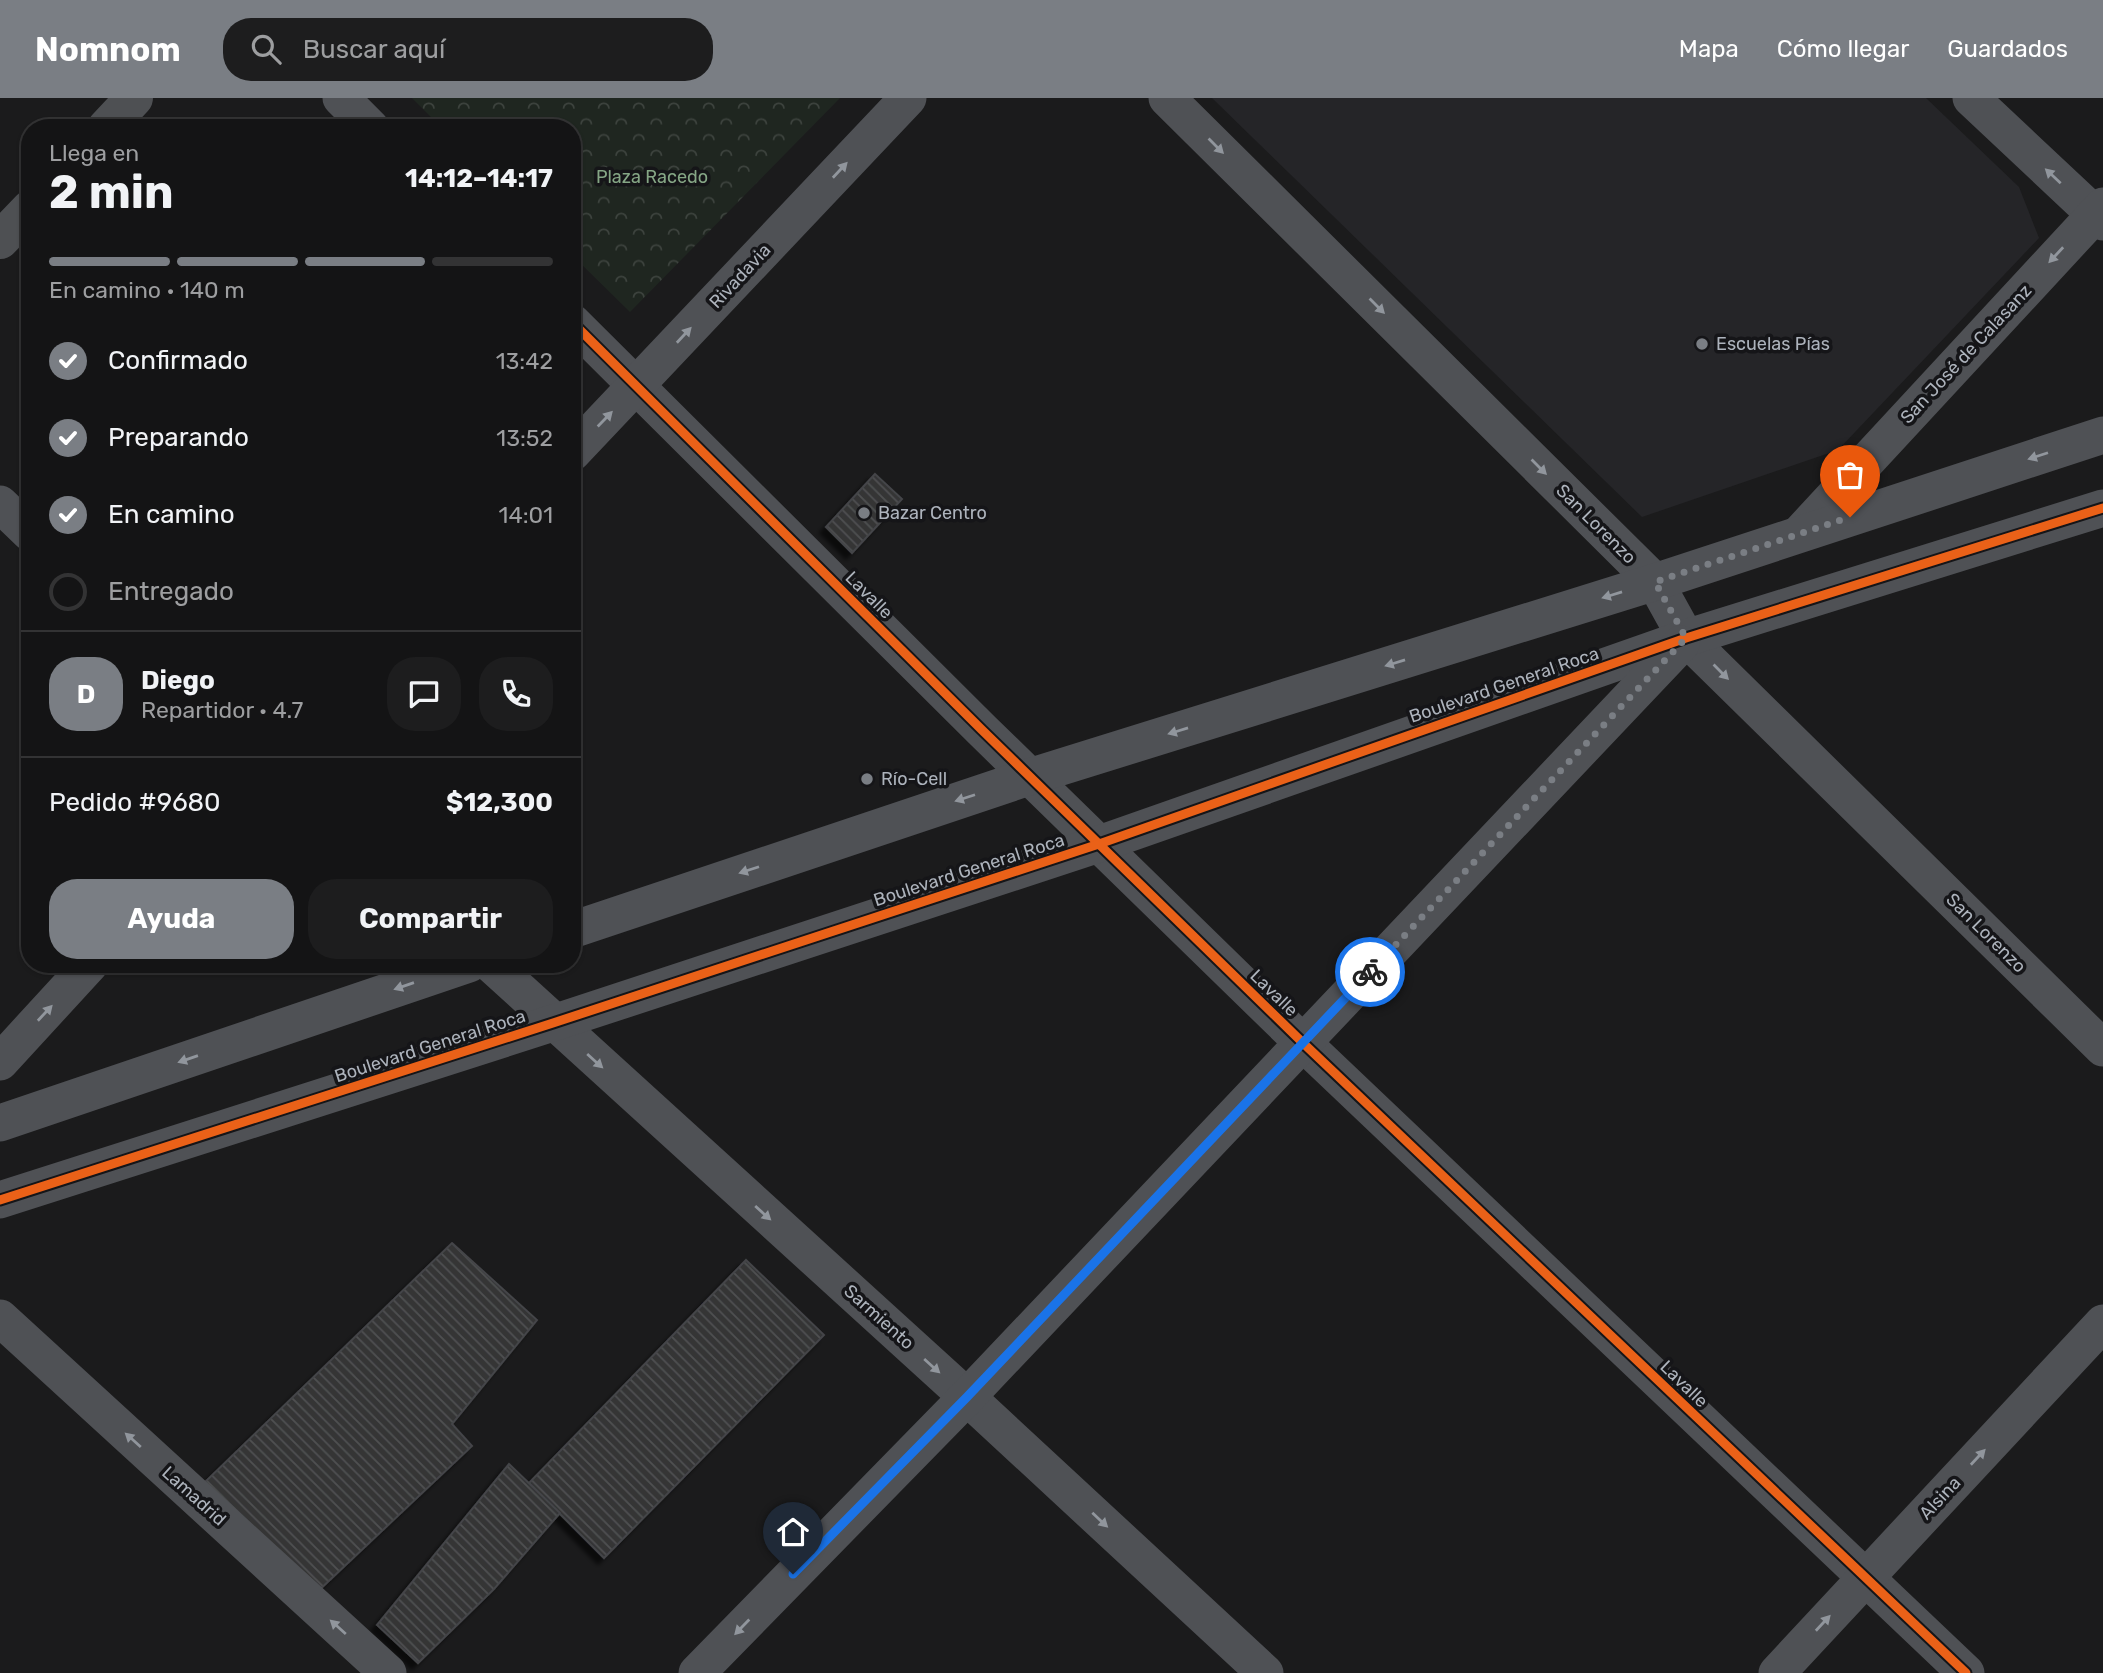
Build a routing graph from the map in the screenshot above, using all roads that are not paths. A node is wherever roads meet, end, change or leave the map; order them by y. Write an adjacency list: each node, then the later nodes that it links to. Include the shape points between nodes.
1 (134, 98): 6 (main road)
2 (341, 98): 7 (street)
3 (908, 98): 12 (street, Rivadavia, one-way to 3)
4 (1167, 98): 19 (street, San Lorenzo, one-way to 19)
5 (1971, 98): 8 (street, one-way to 5)
6 (114, 119)
7 (363, 119)
8 (2100, 214): 18 (street, San José de Calasanz, one-way to 18)
9 (21, 218): 10 (main road)
10 (0, 240)
11 (581, 331): 12 (street, Lavalle)
12 (637, 385): 14 (street, Rivadavia, one-way to 12); 21 (street, Lavalle)
13 (2103, 435): 18 (street, one-way to 18)
14 (581, 444)
15 (0, 504): 17 (street)
16 (2103, 508): 20 (street, Boulevard General Roca)
17 (21, 524)
18 (1800, 534): 19 (street)
19 (1655, 582): 20 (street, San Lorenzo); 21 (street, one-way to 21)
20 (1686, 638): 22 (street, Boulevard General Roca); 28 (street); 29 (street, San Lorenzo, one-way to 29)
21 (1030, 777): 22 (street, Lavalle); 23 (street, one-way to 23)
22 (1099, 844): 27 (street, Boulevard General Roca); 28 (street, Lavalle)
23 (581, 926)
24 (82, 973): 30 (street, one-way to 24)
25 (442, 973): 31 (street, one-way to 31)
26 (500, 973): 27 (street, Sarmiento)
27 (553, 1023): 32 (street, Boulevard General Roca); 35 (street, Sarmiento, one-way to 35)
28 (1302, 1042): 35 (street); 36 (street, Lavalle)
29 (2103, 1048)
30 (0, 1062)
31 (0, 1123)
32 (0, 1200)
33 (0, 1318): 37 (street, Lamadrid, one-way to 33)
34 (2103, 1323): 36 (street, Alsina, one-way to 34)
35 (967, 1397): 38 (street, one-way to 38); 39 (street, Sarmiento, one-way to 39)
36 (1865, 1578): 40 (street, Alsina, one-way to 36); 41 (street, Lavalle)
37 (388, 1673)
38 (697, 1673)
39 (1265, 1673)
40 (1777, 1673)
41 (1966, 1673)

